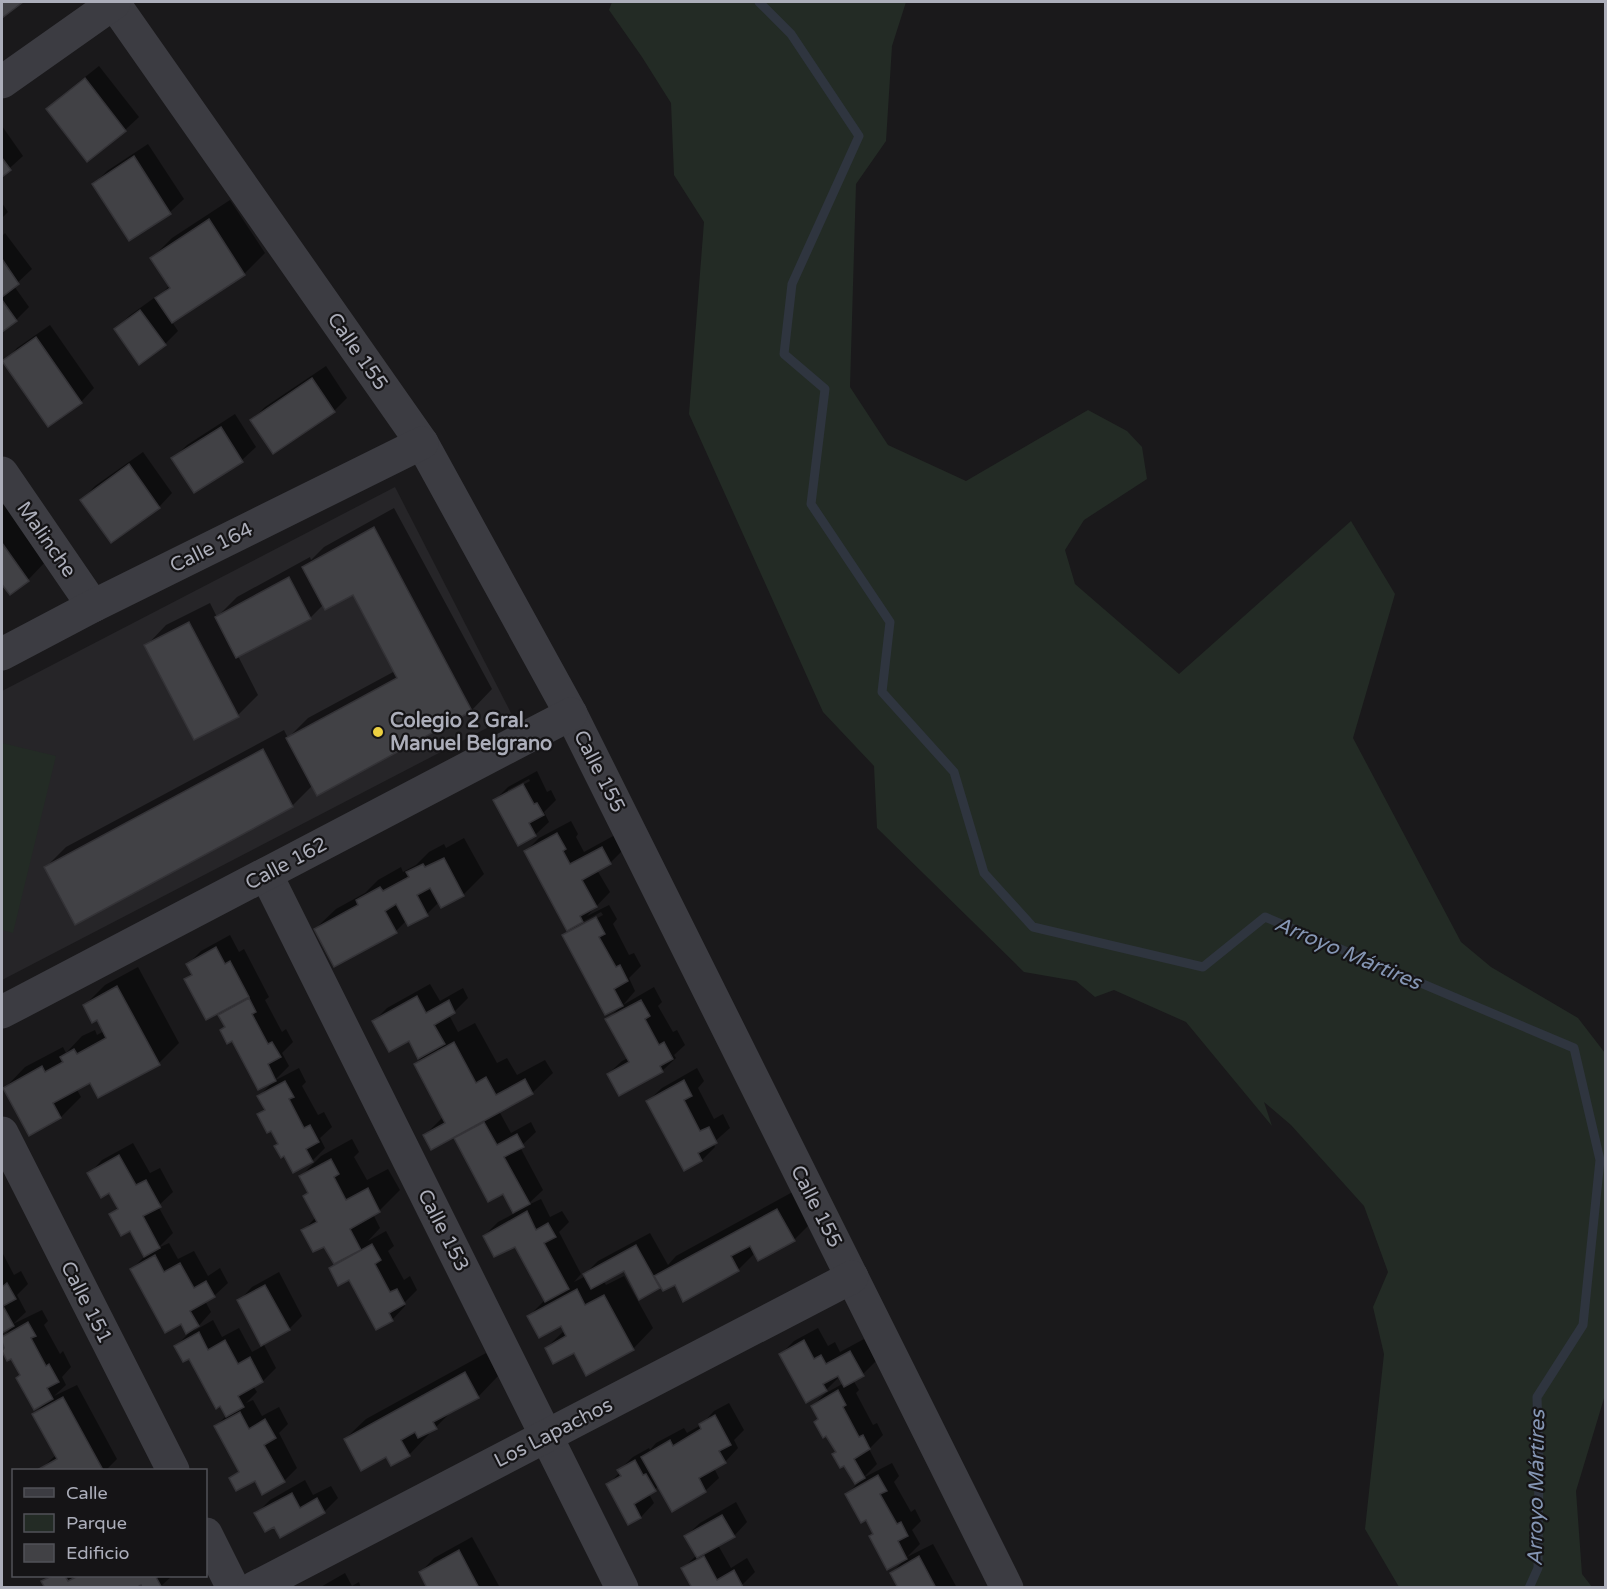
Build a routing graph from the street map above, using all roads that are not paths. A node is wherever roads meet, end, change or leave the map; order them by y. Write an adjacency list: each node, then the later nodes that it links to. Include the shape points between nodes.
1 (113, 2): 2 (street); 3 (street, Calle 155)
2 (2, 82)
3 (422, 442): 5 (street, Calle 164); 7 (street, Calle 155)
4 (2, 473): 5 (street, Malinche)
5 (93, 606): 6 (street, Calle 164)
6 (2, 654)
7 (571, 714): 8 (street, Calle 162); 11 (street, Calle 155)
8 (266, 874): 9 (street, Calle 162); 12 (street, Calle 153)
9 (2, 1012)
10 (2, 1133): 13 (street, Calle 151)
11 (852, 1277): 12 (street, Los Lapachos); 18 (street, Calle 155)
12 (547, 1436): 16 (street, Los Lapachos); 17 (street, Calle 153)
13 (172, 1469)
14 (207, 1536): 15 (street)
15 (232, 1587)
16 (254, 1587)
17 (622, 1587)
18 (1007, 1587)

